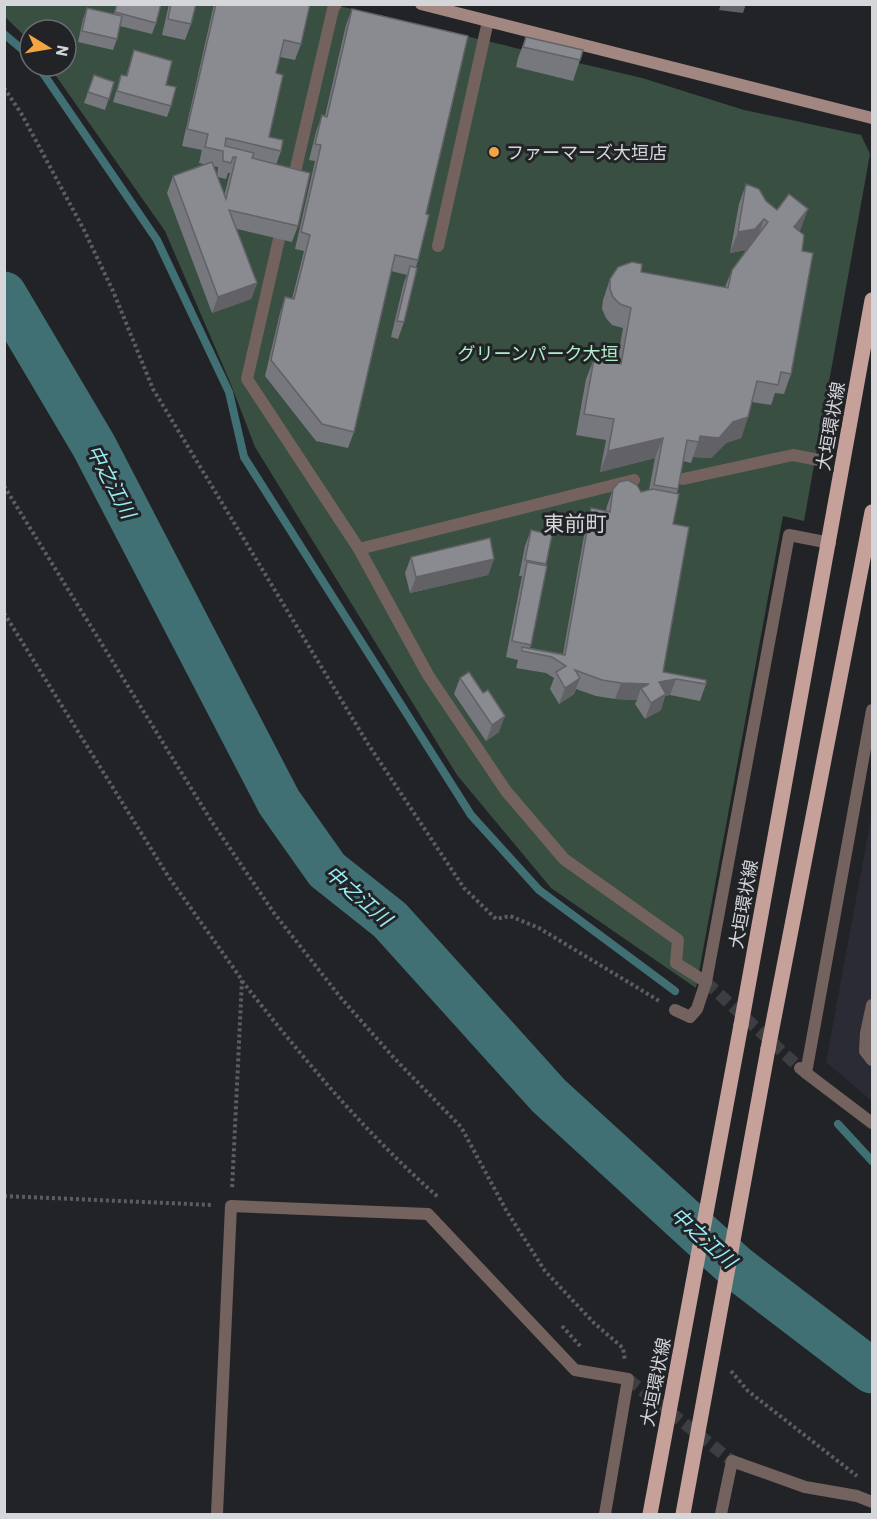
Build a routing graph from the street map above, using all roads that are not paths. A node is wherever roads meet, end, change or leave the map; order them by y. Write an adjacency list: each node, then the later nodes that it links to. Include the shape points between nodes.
1 (336, 4): 5 (street)
2 (421, 4): 3 (street)
3 (488, 21): 4 (street); 7 (street)
4 (873, 118)
5 (291, 186)
6 (279, 239): 14 (street, via 247,379)
7 (438, 246)
8 (873, 300): 13 (main road, 大垣環状線)
9 (824, 461): 10 (street, via 793,455)
10 (684, 479)
11 (634, 480): 14 (street)
12 (873, 512): 15 (main road)
13 (830, 543): 17 (street, via 789,535); 25 (main road, 大垣環状線, bridge)
14 (359, 549): 17 (street, via 428,675 506,791 564,860 678,940 676,963)
15 (868, 555): 26 (main road, bridge, via 768,1049)
16 (873, 710): 21 (street, via 803,1070)
17 (706, 982): 19 (street, via 697,1009 690,1017)
18 (873, 1005): 20 (street, via 865,1051)
19 (675, 1010)
20 (873, 1060)
21 (873, 1123)
22 (873, 1502): 27 (street, via 805,1487 732,1461)
23 (217, 1515): 24 (street, via 231,1206 428,1214 575,1370 628,1379)
24 (605, 1515)
25 (650, 1515)
26 (683, 1515)
27 (721, 1515)

